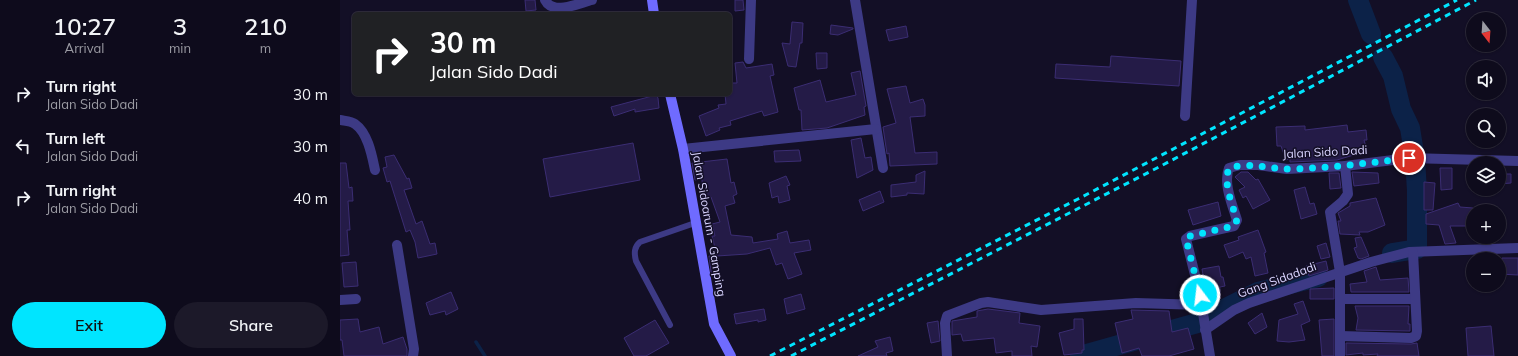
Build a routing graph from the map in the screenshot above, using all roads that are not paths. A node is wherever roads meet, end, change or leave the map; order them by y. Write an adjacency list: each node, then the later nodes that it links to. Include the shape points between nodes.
1 (545, 0): 2 (street, via 548,5 558,8)
2 (592, 0)
3 (652, 0): 7 (main road)
4 (751, 0): 8 (street)
5 (855, 0): 12 (street)
6 (1192, 0): 10 (street)
7 (654, 12)
8 (749, 59)
9 (670, 96): 13 (main road, Jalan Sidoarum - Gamping)
10 (1185, 116)
11 (340, 120): 17 (street, via 355,123 360,130 372,154)
12 (876, 129): 13 (street); 16 (street)
13 (682, 149): 18 (main road, Jalan Sidoarum - Gamping)
14 (1518, 161): 15 (street, Jalan Sido Dadi, via 1409,158)
15 (1345, 166): 22 (street, via 1348,194 1330,212); 27 (street, Jalan Sido Dadi, via 1288,169 1240,165 1229,168 1227,183 1237,220 1234,226 1187,237 1186,245)
16 (883, 168)
17 (375, 170)
18 (695, 223): 28 (lane, via 636,245 636,261); 31 (main road, Jalan Sidoarum - Gamping, via 714,324)
19 (397, 245): 32 (street)
20 (1518, 248): 21 (street, Gang Sidadadi)
21 (1413, 252): 22 (street, Gang Sidadadi); 25 (street)
22 (1339, 270): 24 (street); 29 (street, Gang Sidadadi, via 1249,303)
23 (356, 299): 26 (street)
24 (1340, 299): 25 (street); 30 (street)
25 (1415, 299): 30 (street, via 1417,331 1416,336 1412,338)
26 (340, 300)
27 (1202, 309): 29 (street); 33 (street, via 1136,303 1041,310 981,302 947,316)
28 (670, 325)
29 (1205, 330): 34 (street)
30 (1340, 336): 35 (street)
31 (729, 355)
32 (413, 356)
33 (947, 356)
34 (1210, 356)
35 (1340, 356)

